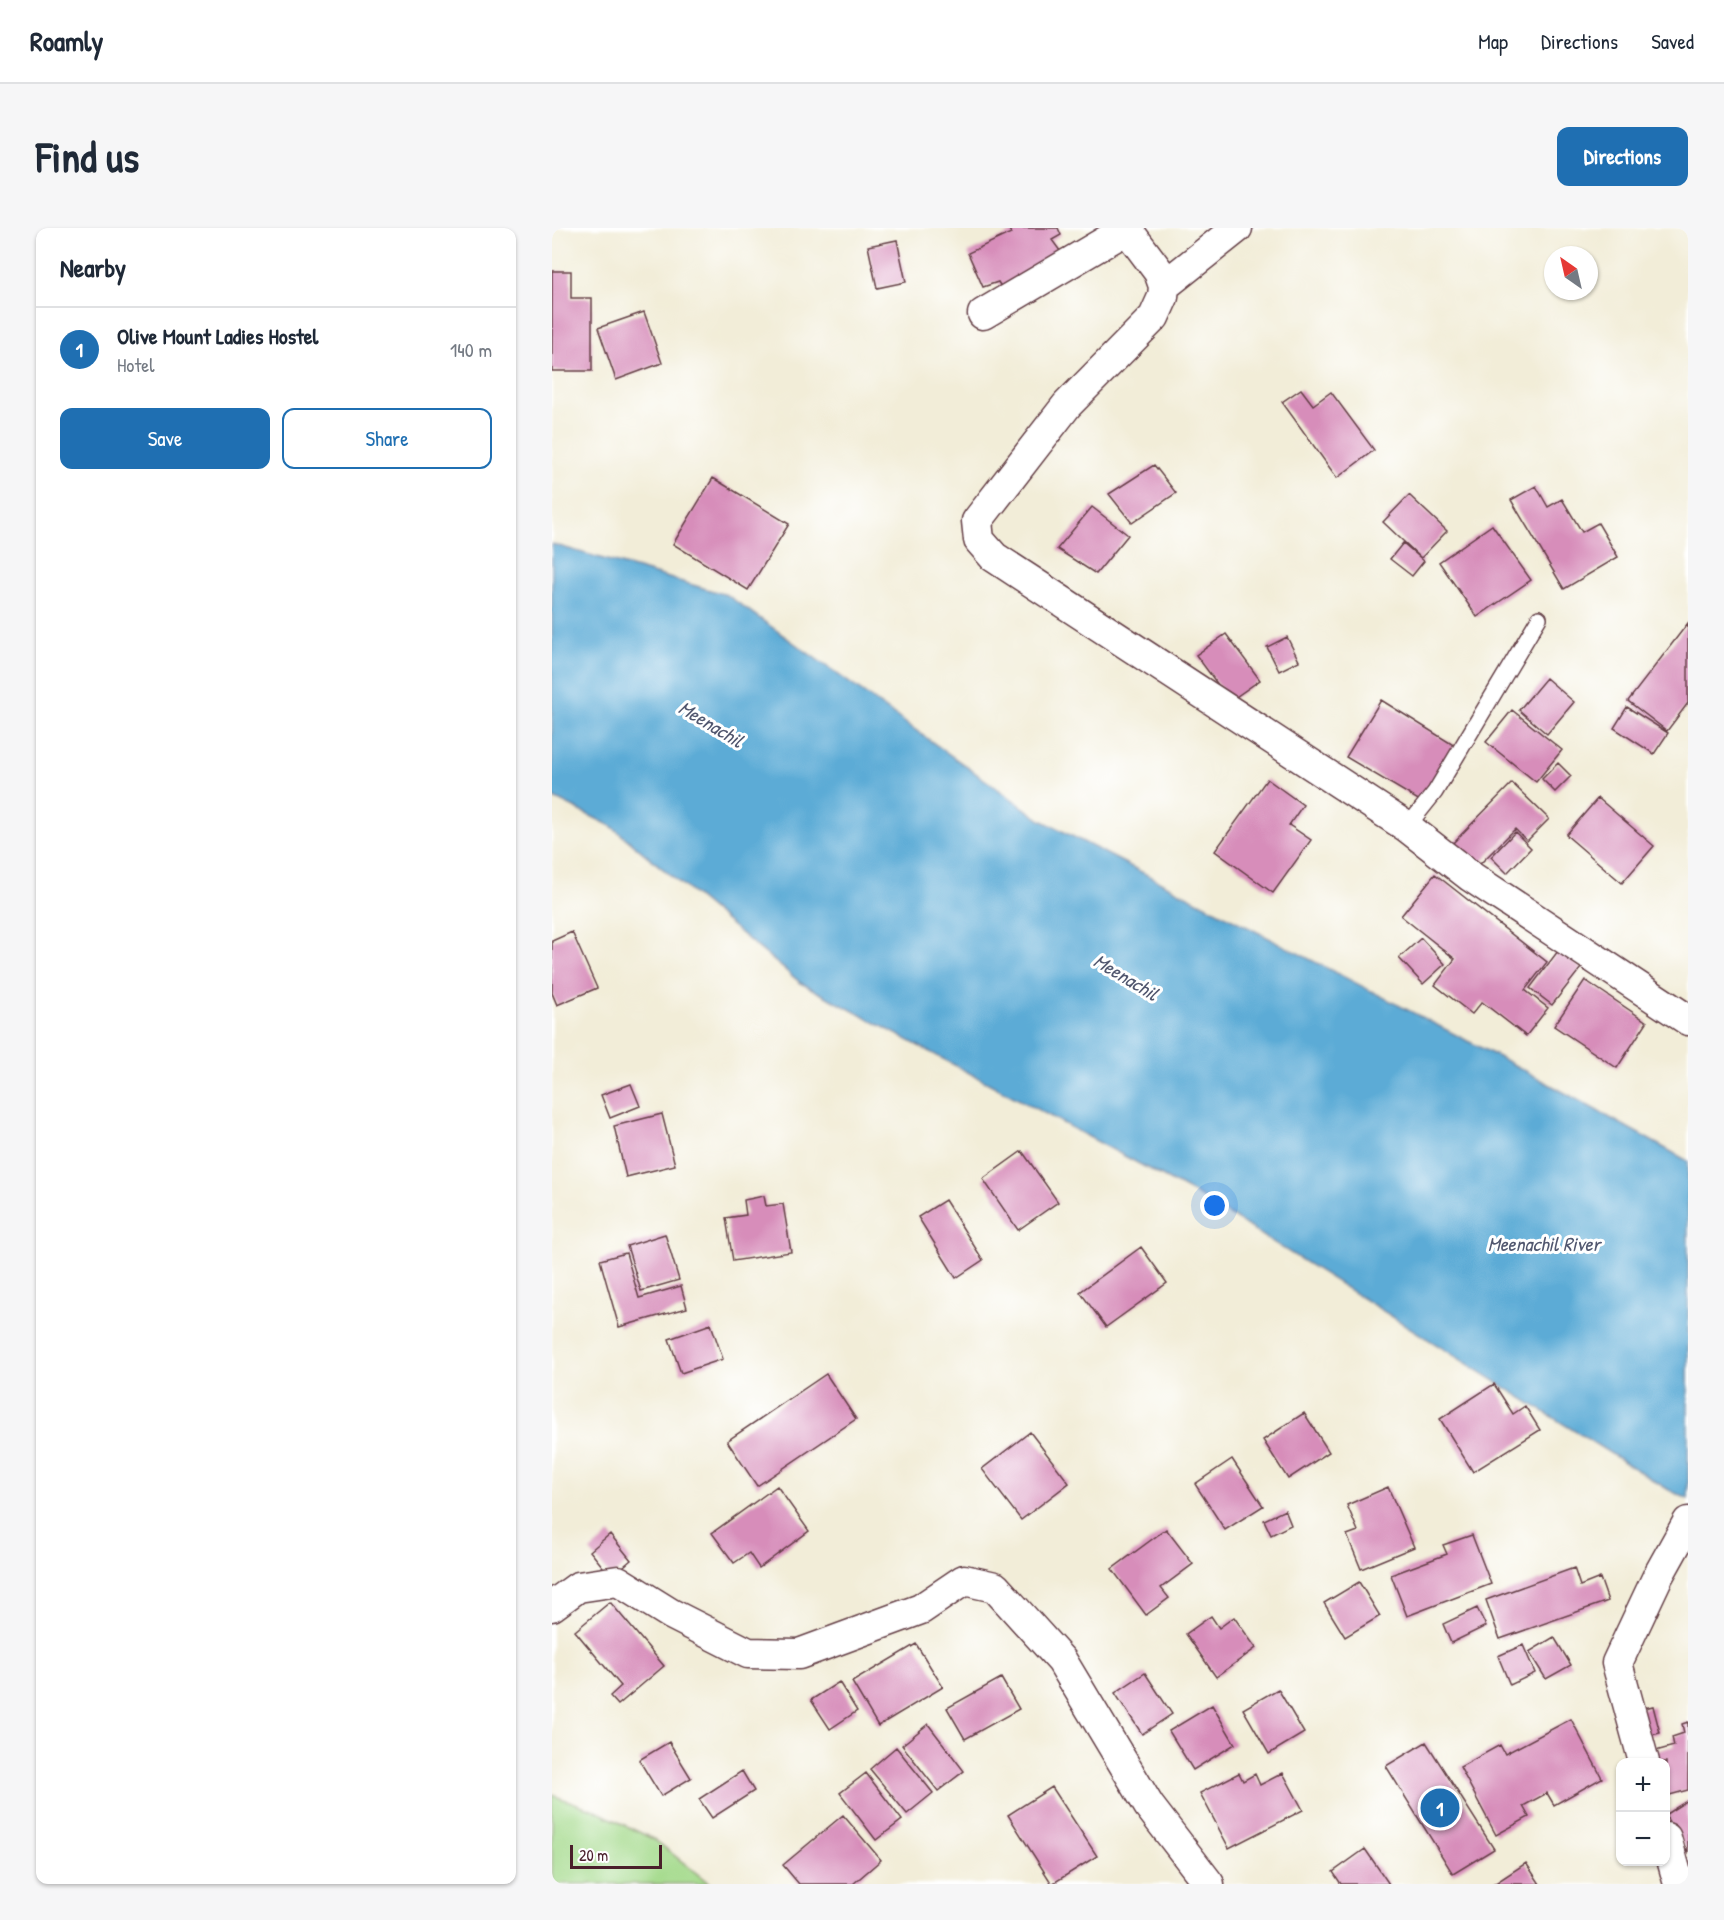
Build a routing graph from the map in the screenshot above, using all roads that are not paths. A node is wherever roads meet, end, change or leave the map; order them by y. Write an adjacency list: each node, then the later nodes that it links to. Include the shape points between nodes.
1 (1237, 228): 3 (street)
2 (1126, 229): 3 (street, via 1159,272); 4 (street)
3 (1164, 286): 6 (street, via 1154,317 1067,405 977,521 979,540 994,557)
4 (983, 314)
5 (1539, 618): 6 (lane, via 1435,792)
6 (1407, 827): 7 (street, via 1470,876)
7 (1688, 1020)
8 (1688, 1522): 10 (street, via 1617,1663)
9 (552, 1606): 12 (street, via 578,1587 618,1581 748,1653 799,1654 921,1609 964,1580 995,1587 1062,1661 1149,1806)
10 (1643, 1758)
11 (1670, 1854): 13 (street)
12 (1209, 1884)
13 (1679, 1884)

